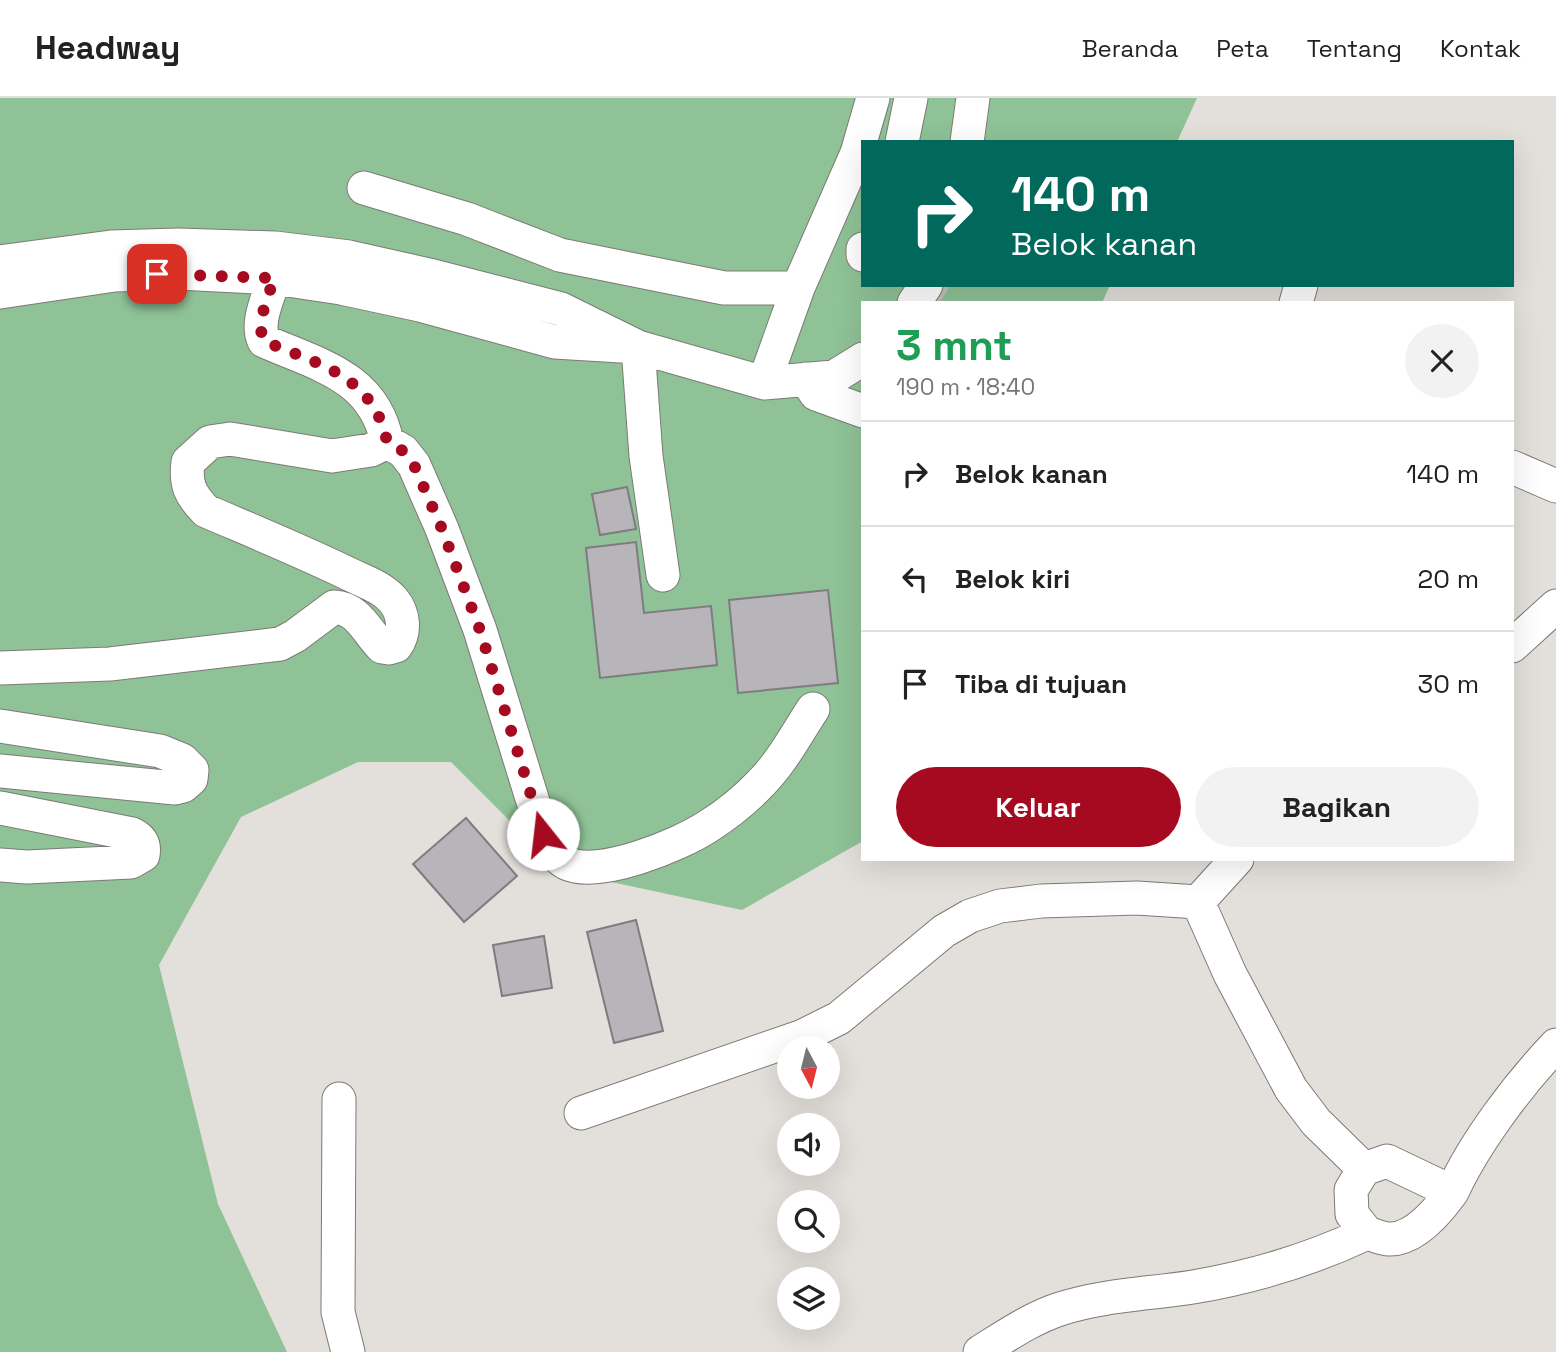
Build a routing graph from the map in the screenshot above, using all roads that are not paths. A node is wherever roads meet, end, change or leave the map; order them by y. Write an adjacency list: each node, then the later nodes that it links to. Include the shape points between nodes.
1 (873, 98): 10 (street, via 857,153)
2 (911, 98): 4 (street)
3 (973, 98): 5 (street)
4 (902, 140)
5 (967, 140)
6 (365, 188): 10 (street, via 467,219 559,255 724,288)
7 (0, 262): 8 (street)
8 (75, 265): 9 (street, via 115,275); 11 (street); 12 (street, via 178,245 275,247 349,257 561,309)
9 (274, 278): 12 (street, via 420,305 555,342); 17 (street, via 261,324 264,341 324,365 367,396 383,424)
10 (798, 288): 15 (street)
11 (0, 292)
12 (638, 347): 15 (street); 20 (street, via 646,456)
13 (861, 360): 14 (street, via 834,377)
14 (806, 379): 15 (street); 16 (street, via 816,394)
15 (764, 383)
16 (861, 410)
17 (387, 442): 23 (street, via 371,450 332,456 230,439 210,442 188,462 187,473 188,488 206,511 331,565 393,599 402,620 396,646 382,647 354,614 334,607 280,644 110,664); 24 (street, via 403,451 414,465 442,529 480,630 543,834 564,862 589,867 615,864 707,827 761,783)
18 (1514, 468): 19 (street)
19 (1556, 486)
20 (663, 576)
21 (1556, 606): 22 (street)
22 (1514, 644)
23 (0, 668)
24 (813, 709)
25 (0, 726): 26 (street, via 160,751 182,760 191,770 191,779 175,788)
26 (0, 771)
27 (0, 808): 29 (street, via 132,834 144,848 143,855 131,862)
28 (1235, 861): 30 (street)
29 (0, 865)
30 (1198, 901): 33 (street, via 1041,901 1000,906 970,916 944,931 839,1018 803,1036); 34 (street, via 1230,974 1291,1089 1316,1122)
31 (1556, 1045): 35 (street, via 1494,1123)
32 (339, 1099): 37 (street, via 338,1312)
33 (581, 1113)
34 (1364, 1169): 35 (street, via 1387,1161); 36 (street, via 1351,1190 1351,1202 1352,1214)
35 (1452, 1192): 36 (street, via 1414,1231 1391,1240)
36 (1367, 1233): 38 (street, via 1328,1252 1274,1269 1060,1309)
37 (348, 1352)
38 (980, 1352)

